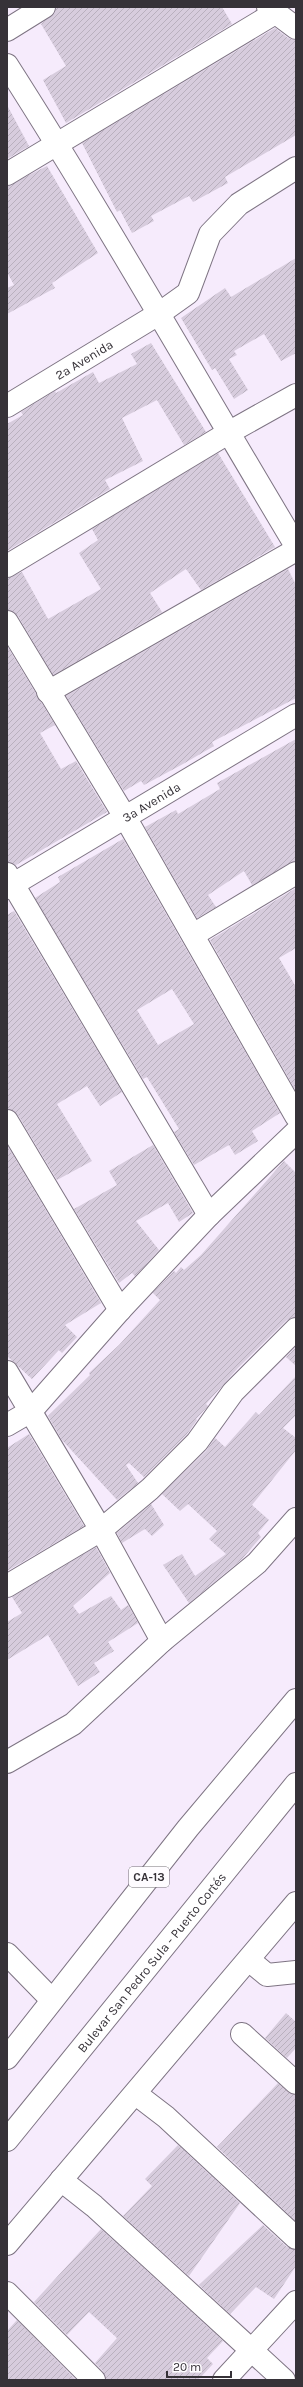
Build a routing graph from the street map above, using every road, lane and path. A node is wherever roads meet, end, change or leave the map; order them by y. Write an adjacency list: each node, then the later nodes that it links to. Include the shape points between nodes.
1 (44, 7): 3 (main road)
2 (285, 17): 5 (main road)
3 (7, 30)
4 (7, 65): 5 (main road)
5 (58, 144): 7 (main road); 8 (main road)
6 (296, 168): 8 (main road, 2a Avenida, via 239,204 210,234 188,293)
7 (7, 174)
8 (160, 313): 10 (main road, 2a Avenida); 11 (main road)
9 (296, 395): 11 (main road)
10 (7, 406)
11 (228, 433): 12 (main road); 14 (main road)
12 (296, 546)
13 (296, 550): 16 (main road)
14 (7, 566)
15 (7, 622): 16 (main road)
16 (48, 692): 18 (main road)
17 (296, 715): 18 (main road, 3a Avenida)
18 (125, 817): 20 (main road, 3a Avenida); 21 (main road)
19 (296, 873): 21 (main road)
20 (9, 882): 25 (main road)
21 (193, 935): 22 (main road)
22 (296, 1116)
23 (7, 1121): 26 (main road)
24 (296, 1132): 25 (main road)
25 (209, 1215): 26 (main road)
26 (120, 1310): 29 (main road)
27 (296, 1329): 32 (main road, via 234,1392 197,1442 150,1490)
28 (7, 1372): 29 (main road)
29 (31, 1411): 30 (main road); 32 (main road)
30 (7, 1425)
31 (296, 1519): 34 (main road, via 257,1563)
32 (101, 1530): 33 (main road); 34 (main road)
33 (7, 1586)
34 (162, 1641): 36 (main road, via 73,1724)
35 (296, 1700): 42 (main road, CA-13, via 188,1828)
36 (7, 1762)
37 (296, 1784): 47 (main road, Bulevar San Pedro Sula - Puerto Cortés)
38 (296, 1903): 40 (main road)
39 (7, 1954): 42 (main road)
40 (249, 1960): 41 (main road, via 267,1975); 46 (main road)
41 (296, 1972)
42 (52, 2000): 44 (main road, CA-13)
43 (242, 2034): 45 (main road)
44 (7, 2058)
45 (296, 2083)
46 (136, 2094): 48 (main road); 49 (main road, via 166,2117)
47 (7, 2140)
48 (62, 2180): 50 (main road); 53 (main road)
49 (296, 2238)
50 (7, 2244)
51 (7, 2292): 54 (main road)
52 (296, 2302): 53 (main road)
53 (252, 2350): 55 (main road); 56 (main road)
54 (94, 2380)
55 (224, 2380)
56 (284, 2380)

